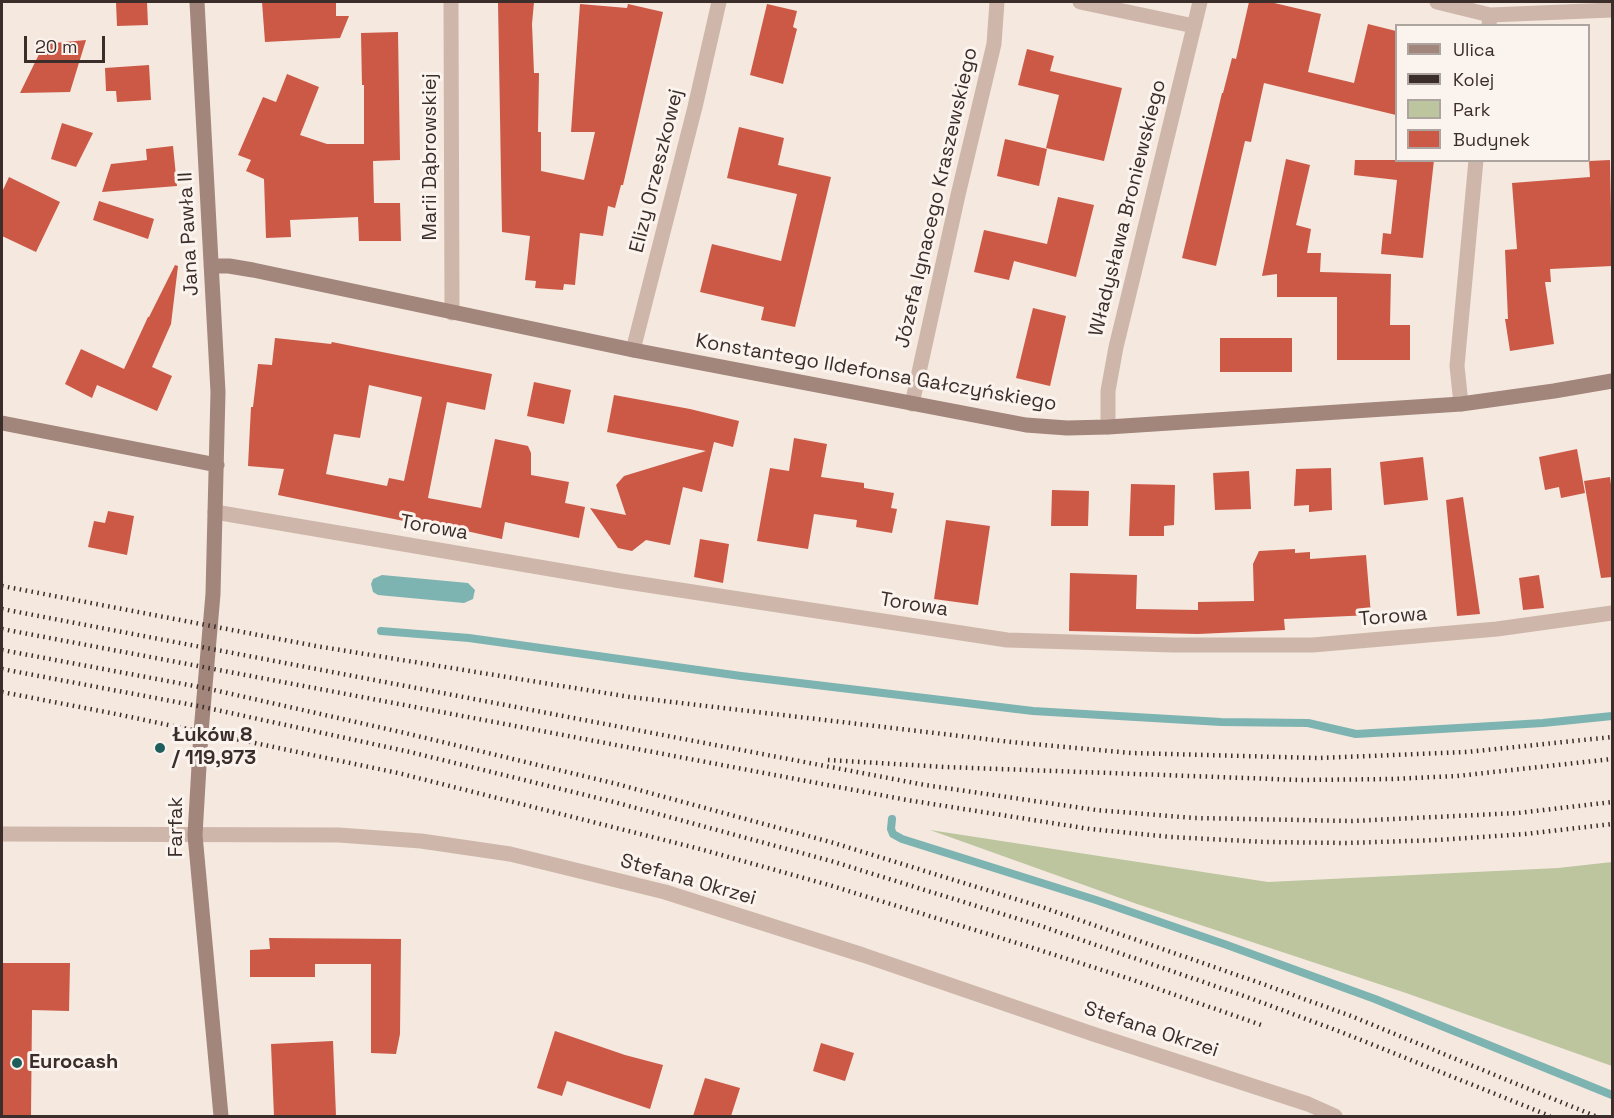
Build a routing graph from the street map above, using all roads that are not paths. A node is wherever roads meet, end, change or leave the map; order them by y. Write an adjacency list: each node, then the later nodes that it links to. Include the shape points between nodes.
1 (197, 2): 12 (street, Jana Pawła II)
2 (451, 2): 13 (street, Marii Dąbrowskiej)
3 (719, 2): 14 (street, Elizy Orzeszkowej)
4 (997, 2): 16 (street, Józefa Ignacego Kraszewskiego, via 994,44)
5 (1080, 2): 10 (street)
6 (1200, 2): 10 (street, Władysława Broniewskiego)
7 (1437, 2): 9 (street)
8 (1612, 10): 9 (street)
9 (1489, 20)
10 (1194, 26): 19 (street, Władysława Broniewskiego, via 1116,347 1108,392)
11 (1476, 162): 17 (street, via 1457,366)
12 (212, 266): 13 (street, Konstantego Ildefonsa Gałczyńskiego, via 253,270); 20 (street, Jana Pawła II)
13 (452, 312): 14 (street, Konstantego Ildefonsa Gałczyńskiego)
14 (633, 350): 16 (street, Konstantego Ildefonsa Gałczyńskiego)
15 (1612, 381): 17 (street, Konstantego Ildefonsa Gałczyńskiego)
16 (912, 404): 19 (street, Konstantego Ildefonsa Gałczyńskiego, via 1026,425)
17 (1461, 404): 19 (street, Konstantego Ildefonsa Gałczyńskiego)
18 (2, 423): 20 (street)
19 (1108, 427)
20 (217, 465): 21 (street, Farfak)
21 (215, 512): 22 (street, Torowa, via 621,581 1007,640 1313,645 1497,629); 24 (street, Farfak, via 213,594)
22 (1612, 613)
23 (2, 834): 24 (street, Stefana Okrzei)
24 (195, 835): 25 (street, Farfak); 26 (street, Stefana Okrzei, via 339,835 421,841 510,854 664,892 852,951)
25 (220, 1116)
26 (1335, 1116)

